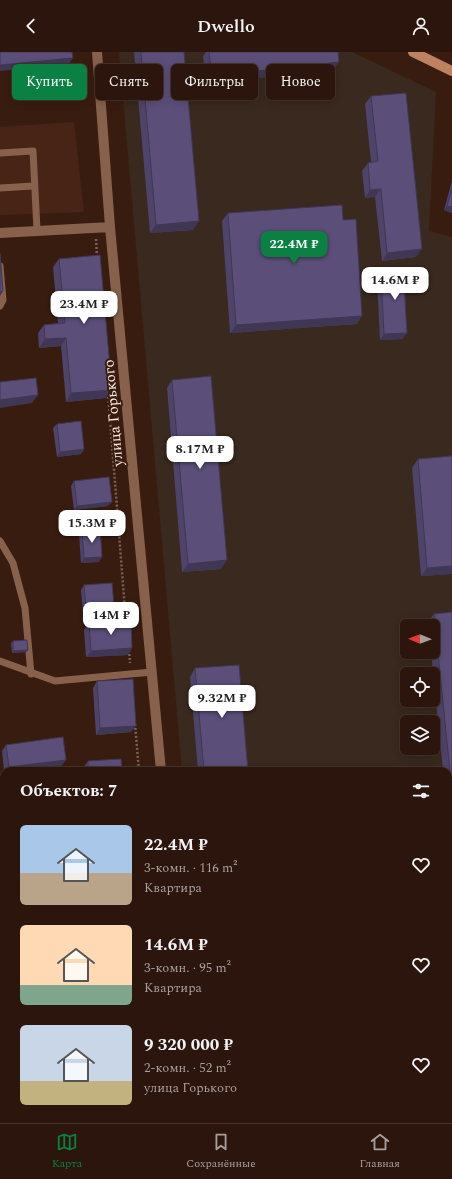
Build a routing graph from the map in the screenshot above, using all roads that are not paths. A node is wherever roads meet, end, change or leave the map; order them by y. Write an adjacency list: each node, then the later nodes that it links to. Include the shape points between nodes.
1 (97, 52): 7 (street, улица Горького)
2 (413, 52): 3 (main road)
3 (452, 71)
4 (0, 153): 5 (lane, via 33,151)
5 (34, 186): 6 (lane); 8 (lane)
6 (0, 188)
7 (110, 227): 8 (street); 14 (street, улица Горького)
8 (38, 230): 9 (street)
9 (0, 233)
10 (0, 266): 11 (lane, via 3,300)
11 (0, 306)
12 (0, 541): 15 (lane, via 13,563 24,608)
13 (0, 661): 15 (lane)
14 (152, 672): 15 (lane, via 55,682); 16 (street, улица Горького)
15 (30, 674)
16 (161, 767)

